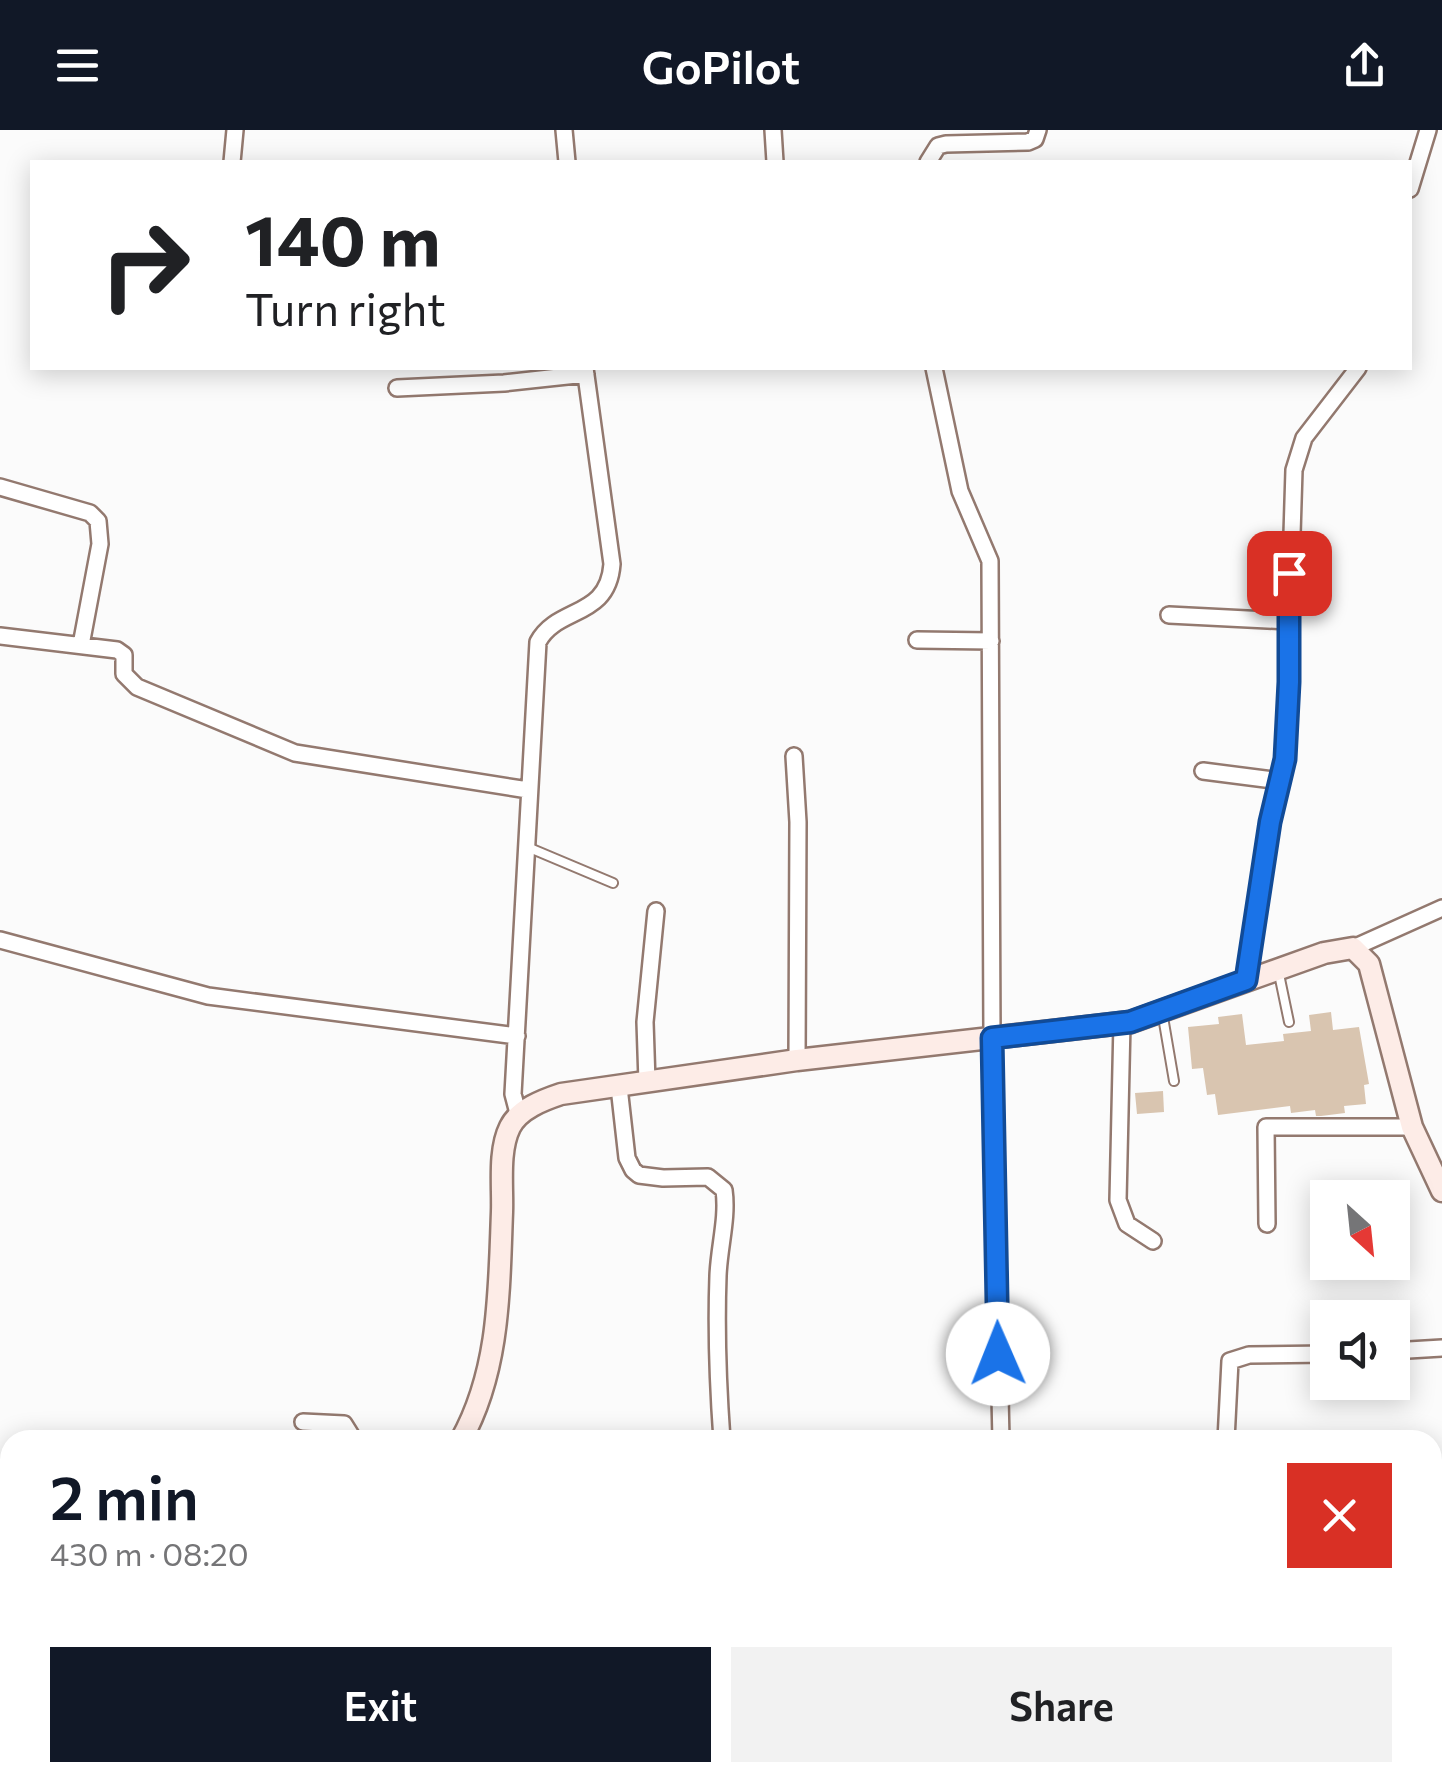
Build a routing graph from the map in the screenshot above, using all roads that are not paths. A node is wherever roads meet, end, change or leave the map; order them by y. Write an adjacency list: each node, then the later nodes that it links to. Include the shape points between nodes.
1 (235, 130): 8 (street)
2 (564, 130): 9 (street)
3 (773, 130): 10 (street)
4 (932, 130): 7 (street)
5 (1038, 130): 7 (street, via 1028,142)
6 (1428, 130): 12 (street)
7 (938, 146): 11 (street)
8 (232, 160)
9 (567, 160)
10 (776, 160)
11 (929, 160)
12 (1412, 182)
13 (934, 370): 22 (street, via 960,491 990,561)
14 (1356, 370): 19 (street, via 1298,451)
15 (585, 371): 16 (street); 27 (street, via 611,579 594,602 538,642)
16 (396, 388)
17 (0, 488): 23 (street, via 90,513 98,521)
18 (1169, 615): 19 (street)
19 (1288, 621): 26 (street)
20 (0, 636): 23 (street)
21 (916, 640): 22 (street)
22 (992, 641): 40 (street)
23 (82, 644): 27 (street, via 121,652 124,674 137,687 286,751)
24 (794, 756): 41 (street)
25 (1203, 770): 26 (street)
26 (1281, 780): 35 (street)
27 (528, 790): 28 (street)
28 (526, 846): 29 (lane); 39 (street)
29 (614, 882)
30 (1442, 908): 33 (street)
31 (656, 911): 43 (street, via 645,1022)
32 (0, 940): 39 (street, via 208,996)
33 (1353, 948): 34 (street); 46 (street, via 1371,970)
34 (1278, 969): 35 (street); 37 (lane)
35 (1246, 980): 36 (street)
36 (1162, 1011): 38 (street); 42 (lane)
37 (1290, 1022)
38 (1122, 1023): 40 (street); 49 (street, via 1118,1200 1127,1224)
39 (516, 1036): 45 (street, via 512,1094)
40 (992, 1038): 41 (street); 57 (street)
41 (797, 1060): 43 (street)
42 (1174, 1080)
43 (647, 1082): 44 (street)
44 (618, 1087): 45 (street, via 547,1098); 56 (street, via 627,1158 638,1175 708,1177 724,1190 718,1274)
45 (519, 1117): 55 (street, via 508,1134 503,1167 493,1356)
46 (1412, 1127): 47 (street); 48 (street, via 1266,1126)
47 (1442, 1191)
48 (1267, 1224)
49 (1153, 1240)
50 (1442, 1348): 51 (street)
51 (1410, 1350)
52 (1310, 1354): 58 (street, via 1230,1361)
53 (303, 1422): 54 (street, via 344,1424)
54 (348, 1430)
55 (465, 1430)
56 (721, 1430)
57 (1001, 1430)
58 (1227, 1430)

